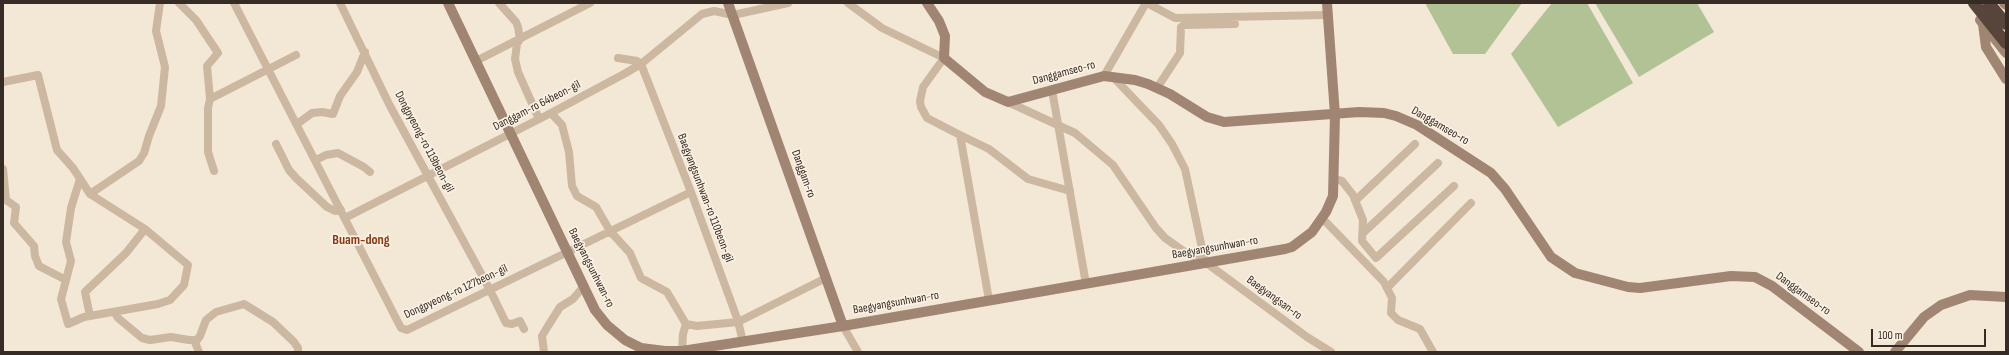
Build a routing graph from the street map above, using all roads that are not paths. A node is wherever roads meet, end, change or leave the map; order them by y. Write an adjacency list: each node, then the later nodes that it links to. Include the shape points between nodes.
1 (160, 3): 61 (street, via 156,31 165,60 164,97 144,154 139,161)
2 (179, 3): 39 (street, via 196,20 218,53 207,66)
3 (234, 3): 33 (street, Dongpyeong-ro 127beon-gil)
4 (340, 3): 26 (street, Dongpyeong-ro 119beon-gil)
5 (448, 3): 31 (main road, Baegyangsunhwan-ro)
6 (499, 3): 24 (street, via 516,22)
7 (590, 3): 24 (street)
8 (728, 3): 20 (main road, Danggam-ro)
9 (788, 3): 20 (street)
10 (848, 3): 30 (street, via 882,28)
11 (927, 3): 30 (main road, via 939,20 945,36)
12 (1146, 3): 19 (street, via 1175,18); 34 (street)
13 (1327, 3): 19 (main road, Baegyangsunhwan-ro)
14 (1969, 3): 22 (main road)
15 (1974, 3): 25 (highway)
16 (1989, 3): 23 (highway)
17 (2004, 3): 18 (main road)
18 (2006, 5)
19 (1327, 14): 42 (main road, Baegyangsunhwan-ro)
20 (733, 15): 32 (street, Danggam-ro 64beon-gil, via 714,11 702,14); 72 (main road, Danggam-ro)
21 (1235, 24): 37 (street, via 1181,27 1180,53)
22 (1983, 24): 27 (main road); 35 (main road, via 1986,47)
23 (2006, 24)
24 (520, 39): 31 (street); 43 (street, via 516,44 518,72)
25 (2006, 43)
26 (365, 52): 44 (street, via 357,72 340,96 333,114 312,113); 55 (street, Dongpyeong-ro 119beon-gil, via 390,106)
27 (2006, 53)
28 (296, 55): 33 (street)
29 (618, 58): 32 (street)
30 (944, 58): 40 (main road, via 985,92); 47 (street, via 923,87 921,107 927,118)
31 (476, 61): 46 (main road, Baegyangsunhwan-ro)
32 (641, 64): 41 (street, Danggam-ro 64beon-gil); 60 (street, Baegyangsunhwan-ro 110beon-gil)
33 (268, 69): 39 (street); 44 (street, Dongpyeong-ro 127beon-gil)
34 (1109, 77): 37 (main road, Danggamseo-ro, via 1135,80); 38 (main road, Danggamseo-ro); 71 (street, via 1159,125 1185,169)
35 (2006, 79)
36 (3, 82): 56 (street, via 38,75 57,150)
37 (1158, 88): 42 (main road, Danggamseo-ro, via 1207,117 1219,121)
38 (1052, 90): 40 (main road, Danggamseo-ro); 45 (street)
39 (210, 99): 53 (street, via 208,152)
40 (1008, 102): 45 (street, Baegyangsan-ro)
41 (552, 113): 43 (street, Danggam-ro 64beon-gil); 68 (street, via 562,125 566,139 572,186 577,196 596,207)
42 (1335, 115): 57 (main road, Baegyangsunhwan-ro); 96 (main road, Danggamseo-ro, via 1370,112 1396,116 1417,125 1480,164 1499,180 1551,257 1575,273 1640,288 1731,276 1755,277 1772,286)
43 (539, 119): 46 (street, Danggam-ro 64beon-gil)
44 (297, 124): 50 (street, Dongpyeong-ro 127beon-gil)
45 (1058, 125): 59 (street); 71 (street, Baegyangsan-ro, via 1075,134 1114,165 1156,228 1172,244)
46 (512, 133): 55 (street, Danggam-ro 64beon-gil); 70 (main road, Baegyangsunhwan-ro)
47 (960, 135): 59 (street, via 989,149 1028,179); 79 (street)
48 (276, 144): 64 (street, via 296,178 327,207 335,211)
49 (1415, 144): 62 (street)
50 (316, 160): 54 (street, via 326,155 338,154 353,160); 64 (street, Dongpyeong-ro 127beon-gil)
51 (1438, 163): 69 (street)
52 (3, 169): 73 (street, via 6,200 16,207 14,223 34,246 40,266)
53 (214, 171)
54 (370, 172)
55 (428, 175): 65 (street, Danggam-ro 64beon-gil); 77 (street, Dongpyeong-ro 119beon-gil)
56 (80, 179): 61 (street); 73 (street, via 71,208 66,242 71,260)
57 (1334, 179): 62 (street, via 1342,181); 66 (main road, Baegyangsunhwan-ro, via 1333,196)
58 (1454, 186): 69 (street, via 1376,258 1364,246)
59 (1070, 191): 74 (street)
60 (691, 192): 68 (street, Dongpyeong-ro 127beon-gil); 82 (street, Baegyangsunhwan-ro 110beon-gil)
61 (90, 194): 67 (street)
62 (1356, 200): 69 (street, via 1363,220)
63 (1471, 202): 76 (street)
64 (341, 210): 65 (street, Dongpyeong-ro 127beon-gil)
65 (345, 218): 77 (street, Dongpyeong-ro 127beon-gil, via 401,328 407,330)
66 (1322, 219): 71 (main road, Baegyangsunhwan-ro, via 1307,237 1285,249); 76 (street)
67 (145, 229): 80 (street, via 188,265 184,285 170,300); 81 (street, via 126,253 85,292)
68 (610, 232): 70 (street, Dongpyeong-ro 127beon-gil); 83 (street, via 630,253 641,278 667,292)
69 (1363, 233)
70 (567, 252): 75 (main road, Baegyangsunhwan-ro); 77 (street, Dongpyeong-ro 127beon-gil)
71 (1205, 262): 74 (main road, Baegyangsunhwan-ro); 94 (street, Baegyangsan-ro)
72 (826, 278): 82 (street); 84 (main road, Danggam-ro)
73 (66, 280): 81 (street, via 61,299 68,324)
74 (1086, 284): 79 (main road, Baegyangsunhwan-ro)
75 (584, 286): 88 (main road, Baegyangsunhwan-ro, via 595,310 607,325); 91 (street, via 573,299 560,308 542,336)
76 (1387, 288): 95 (street, via 1392,298 1391,313 1398,320 1420,329)
77 (490, 290): 85 (street, Dongpyeong-ro 119beon-gil, via 506,322 512,324 520,321)
78 (2006, 297): 97 (main road, via 1970,295 1941,305 1924,316)
79 (989, 300): 84 (main road, Baegyangsunhwan-ro)
80 (114, 313): 81 (street); 86 (street, via 146,339 171,337)
81 (90, 316)
82 (738, 322): 83 (street, via 697,326); 87 (street, Baegyangsunhwan-ro 110beon-gil)
83 (686, 324): 92 (street)
84 (843, 326): 87 (main road, Baegyangsunhwan-ro); 93 (street, Danggam-ro)
85 (524, 329)
86 (194, 340): 89 (street); 90 (street, via 200,336 206,320 211,315 244,304 273,322 294,342)
87 (742, 342): 92 (main road, Baegyangsunhwan-ro)
88 (641, 350): 92 (main road, Baegyangsunhwan-ro)
89 (199, 352)
90 (298, 352)
91 (544, 352)
92 (682, 352)
93 (858, 352)
94 (1331, 352)
95 (1433, 352)
96 (1859, 352)
97 (1895, 352)

